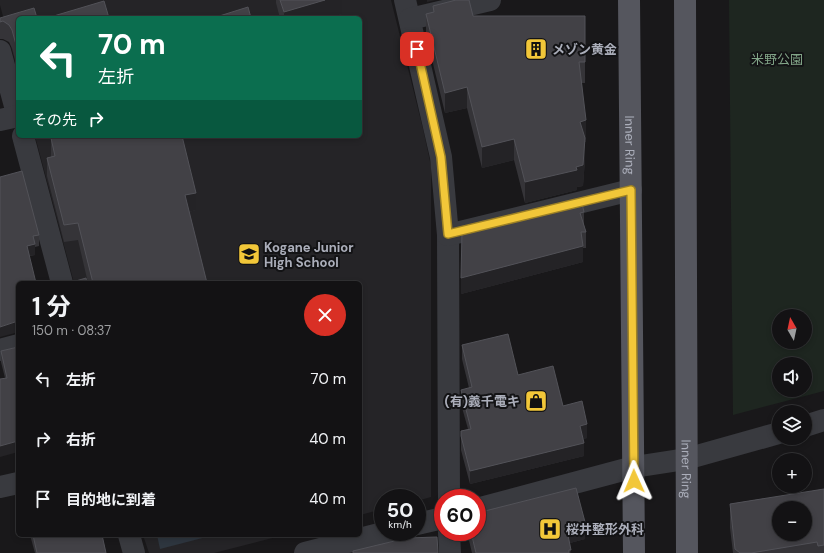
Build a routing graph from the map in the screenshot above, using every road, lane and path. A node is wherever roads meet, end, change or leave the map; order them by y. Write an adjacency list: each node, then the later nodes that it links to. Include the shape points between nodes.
1 (490, 0): 4 (street)
2 (629, 0): 10 (main road, Inner Ring)
3 (685, 0): 18 (main road, Inner Ring)
4 (407, 9): 11 (street, via 441,157)
5 (0, 51): 6 (street)
6 (16, 110)
7 (16, 117): 8 (street)
8 (0, 120)
9 (24, 138): 12 (street)
10 (631, 190): 11 (street); 19 (main road, Inner Ring)
11 (448, 234): 22 (street)
12 (61, 281)
13 (16, 346): 14 (street)
14 (0, 350)
15 (824, 420): 16 (street)
16 (812, 424)
17 (772, 435): 18 (street)
18 (686, 459): 19 (street); 32 (main road, Inner Ring)
19 (634, 467): 23 (street); 31 (main road, Inner Ring)
20 (16, 483): 21 (street)
21 (0, 487)
22 (449, 489)
23 (486, 507)
24 (374, 536): 27 (street)
25 (130, 537): 28 (street)
26 (449, 541): 30 (street)
27 (331, 550): 29 (street)
28 (134, 553)
29 (304, 553)
30 (450, 553)
31 (634, 553)
32 (687, 553)

